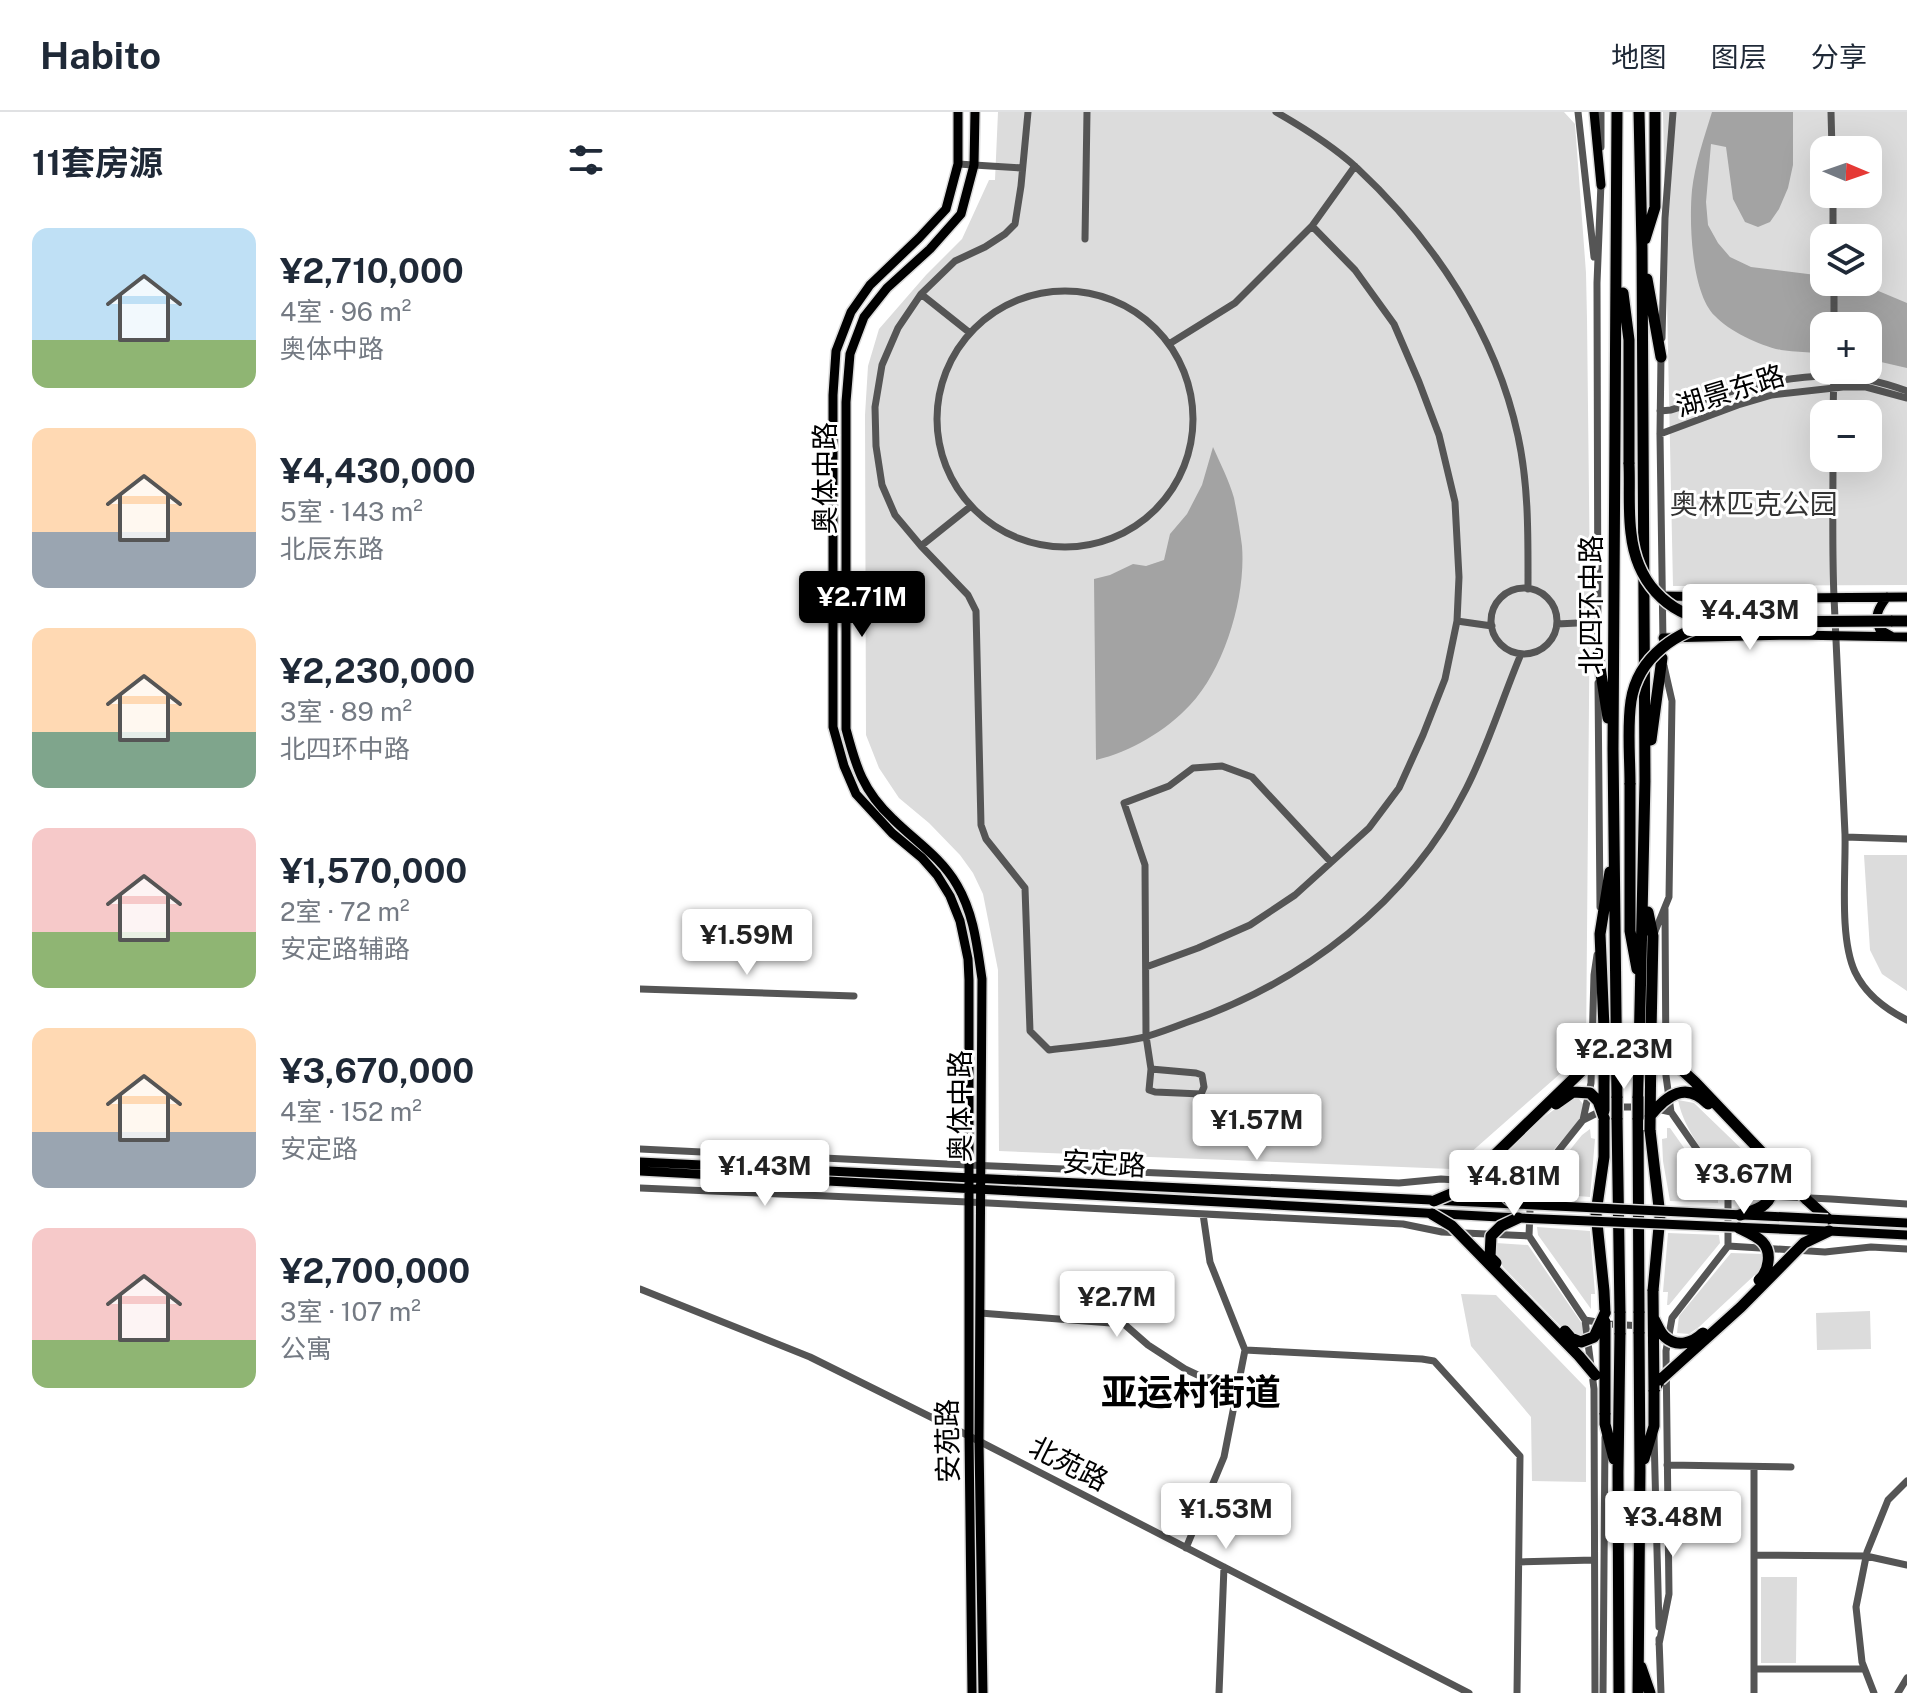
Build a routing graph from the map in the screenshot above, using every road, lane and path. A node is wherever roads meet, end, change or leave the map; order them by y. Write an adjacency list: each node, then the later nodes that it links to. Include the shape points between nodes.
1 (958, 112): 15 (main road, 奥体中路)
2 (975, 112): 16 (main road, 奥体中路)
3 (1028, 112): 18 (street)
4 (1087, 112): 21 (street)
5 (1276, 112): 17 (street)
6 (1578, 112): 24 (street)
7 (1594, 112): 19 (main road)
8 (1601, 112): 19 (street, 北四环中路)
9 (1617, 112): 23 (highway, 北四环中路)
10 (1639, 112): 22 (highway, 北四环中路)
11 (1655, 112): 22 (highway, via 1655,207)
12 (1673, 112): 28 (street)
13 (1831, 112): 14 (street)
14 (1832, 136)
15 (958, 164): 16 (street); 86 (main road, 奥体中路, via 946,209 870,285 851,312 836,351 833,727 856,794 937,875 960,921 969,980)
16 (974, 165): 18 (street); 87 (main road, 奥体中路, via 961,214 864,317 850,354 846,729 871,795 936,857 957,885 975,927 982,979)
17 (1355, 166): 20 (street); 41 (street, via 1442,265 1500,371 1518,436 1528,502)
18 (1022, 168): 25 (street, via 1015,224 955,261)
19 (1601, 185): 24 (street, 北四环中路)
20 (1312, 226): 27 (street, via 1235,303); 47 (street, via 1355,270 1394,324 1439,435 1455,502)
21 (1085, 239)
22 (1642, 248): 28 (highway); 62 (highway, 北四环中路)
23 (1617, 257): 50 (highway, bridge, via 1629,340 1631,532 1636,561 1667,604); 61 (highway, 北四环中路)
24 (1597, 283): 49 (street, 北四环中路)
25 (921, 294): 26 (street); 40 (street, via 882,365 875,407 882,485 895,515)
26 (970, 333): 27 (street, via 1020,298 1064,290 1123,305); 39 (street, via 946,370 937,427 953,483)
27 (1169, 344): 39 (street, via 1188,383 1192,436 1179,477 1146,518 1108,540 1056,547 1014,537)
28 (1661, 357): 36 (street)
29 (1810, 377): 36 (street, 湖景东路)
30 (1834, 384): 32 (street)
31 (1882, 384): 33 (street, 湖景东路)
32 (1834, 388): 34 (street, 湖景东路, via 1866,387); 35 (street); 37 (street, 湖景东路, via 1772,395)
33 (1907, 391)
34 (1907, 398)
35 (1834, 400)
36 (1660, 411): 37 (street)
37 (1660, 434): 42 (street)
38 (1833, 472): 46 (street)
39 (971, 506): 40 (street)
40 (921, 546): 77 (street, via 968,595 976,611 981,825 1025,888 1030,1031 1049,1050)
41 (1528, 589): 51 (street, via 1546,597); 52 (street, via 1501,599)
42 (1663, 596): 45 (main road); 57 (street)
43 (1887, 597): 44 (main road); 46 (main road); 55 (main road, via 1879,607 1878,626)
44 (1907, 597)
45 (1792, 598): 46 (main road); 53 (main road, via 1806,608 1806,627)
46 (1834, 598): 54 (street)
47 (1457, 621): 52 (street); 66 (street, via 1445,679 1399,788 1369,828)
48 (1907, 621): 50 (highway, bridge)
49 (1598, 622): 51 (street); 59 (street, 北四环中路)
50 (1719, 622): 74 (highway, bridge, via 1702,625 1658,650 1631,698 1630,931)
51 (1557, 624): 58 (street, via 1541,650)
52 (1492, 626): 58 (street, via 1502,645)
53 (1794, 635): 54 (main road); 57 (main road)
54 (1837, 636): 55 (main road); 63 (street)
55 (1893, 637): 56 (main road)
56 (1907, 637)
57 (1663, 638): 60 (street)
58 (1521, 654): 77 (street, via 1466,790 1414,870 1379,906 1341,940 1255,995)
59 (1598, 655): 61 (highway); 69 (street, 北四环中路)
60 (1662, 658): 62 (highway); 68 (street, via 1672,701)
61 (1613, 749): 65 (highway, 北四环中路)
62 (1645, 781): 67 (highway, 北四环中路)
63 (1845, 837): 64 (street); 75 (street, via 1847,937 1854,971 1874,999)
64 (1907, 839)
65 (1615, 840): 69 (highway); 82 (highway, 北四环中路, bridge, via 1617,1098)
66 (1331, 862): 71 (street, via 1250,925); 71 (street, via 1252,777 1222,766 1193,768 1169,786 1124,803 1145,865)
67 (1644, 892): 70 (highway); 74 (highway, 北四环中路)
68 (1665, 905): 70 (street); 80 (street)
69 (1600, 934): 78 (highway, bridge); 83 (street, 北四环中路, via 1591,1083)
70 (1653, 936): 76 (highway)
71 (1146, 967): 77 (street)
72 (640, 989): 73 (street)
73 (854, 996)
74 (1641, 997): 81 (highway, 北四环中路, bridge, via 1638,1098)
75 (1907, 1020)
76 (1651, 1032): 81 (highway, bridge); 106 (highway, bridge, via 1658,1048)
77 (1146, 1036): 79 (street)
78 (1604, 1047): 82 (highway, bridge); 96 (highway, bridge, via 1471,1178)
79 (1151, 1069): 79 (street, via 1149,1090 1201,1094 1204,1087 1202,1075)
80 (1671, 1112): 83 (street, via 1611,1107); 94 (street)
81 (1644, 1117): 104 (highway, bridge, via 1672,1094 1700,1096 1757,1153 1772,1190 1769,1201); 115 (highway, bridge, via 1660,1216); 128 (highway, bridge)
82 (1610, 1118): 99 (highway, bridge, via 1590,1093 1573,1092 1513,1141 1492,1173 1494,1185); 113 (highway, via 1596,1213); 129 (highway, bridge, via 1620,1313)
83 (1583, 1120): 92 (street)
84 (640, 1149): 86 (street)
85 (640, 1162): 90 (main road, 安定路)
86 (968, 1165): 87 (street); 90 (main road, 奥体中路)
87 (981, 1165): 91 (main road, 奥体中路); 92 (street)
88 (640, 1171): 89 (main road, 安定路)
89 (865, 1183): 90 (main road, 安定路); 95 (street, 安定路)
90 (968, 1184): 91 (main road, 安定路); 97 (main road, 安苑路)
91 (981, 1184): 96 (main road, 安定路); 98 (main road, 安苑路); 102 (main road, 安定路)
92 (1531, 1185): 108 (street)
93 (640, 1188): 95 (street)
94 (1728, 1194): 100 (street); 109 (street)
95 (890, 1198): 97 (street)
96 (1434, 1201): 99 (main road, 安定路, bridge)
97 (968, 1202): 98 (street); 123 (main road, 安苑路)
98 (981, 1202): 101 (street); 112 (main road, 安苑路)
99 (1515, 1204): 104 (main road, 安定路, bridge)
100 (1907, 1204)
101 (1203, 1214): 108 (street); 117 (street, via 1210,1262)
102 (1432, 1214): 103 (main road, 安定路, bridge); 120 (highway, bridge, via 1452,1226 1579,1356)
103 (1518, 1218): 104 (main road, 安定路, bridge); 113 (highway, bridge, via 1491,1236 1490,1257 1571,1338 1581,1342 1594,1337)
104 (1740, 1222): 106 (main road, 安定路, bridge); 115 (highway, bridge, via 1767,1247 1764,1276 1685,1344 1665,1337)
105 (1907, 1223): 106 (main road, 安定路)
106 (1828, 1225): 107 (main road, via 1854,1233); 119 (highway, bridge)
107 (1907, 1235)
108 (1529, 1236): 116 (street)
109 (1728, 1246): 110 (street, via 1825,1252); 114 (street)
110 (1907, 1249)
111 (640, 1289): 123 (street, 北苑路, via 810,1357)
112 (980, 1313): 118 (street, via 1124,1324 1185,1369 1202,1377); 124 (main road, 安苑路)
113 (1605, 1313): 120 (highway, bridge)
114 (1672, 1318): 116 (street, via 1646,1326); 125 (street, via 1666,1351)
115 (1654, 1319): 119 (highway, bridge)
116 (1585, 1320): 134 (street, via 1594,1389)
117 (1245, 1350): 118 (street); 135 (street, via 1434,1361 1520,1456)
118 (1239, 1380): 131 (street, via 1224,1457)
119 (1654, 1390): 122 (highway)
120 (1605, 1393): 121 (highway, bridge)
121 (1605, 1419): 129 (highway); 150 (street)
122 (1654, 1426): 128 (highway); 138 (street)
123 (969, 1436): 124 (street, 北苑路); 144 (main road, 安苑路)
124 (979, 1442): 131 (street, 北苑路); 145 (main road, 安苑路)
125 (1667, 1465): 126 (street); 138 (street, via 1669,1594)
126 (1754, 1467): 127 (street); 132 (street)
127 (1791, 1467)
128 (1640, 1471): 139 (highway)
129 (1618, 1472): 140 (highway)
130 (1907, 1481): 133 (street, via 1888,1500)
131 (1186, 1548): 137 (street, 北苑路)
132 (1754, 1555): 133 (street); 141 (street)
133 (1866, 1556): 136 (street); 142 (street, via 1856,1607)
134 (1594, 1560): 135 (street); 149 (street)
135 (1519, 1562): 148 (street)
136 (1907, 1565)
137 (1224, 1567): 146 (street); 147 (street, 北苑路)
138 (1659, 1644): 155 (street)
139 (1638, 1659): 153 (highway); 154 (highway)
140 (1619, 1661): 151 (highway); 152 (highway)
141 (1754, 1669): 142 (street); 156 (street)
142 (1864, 1669): 157 (street)
143 (1907, 1678): 158 (street)
144 (972, 1693)
145 (983, 1693)
146 (1219, 1693)
147 (1469, 1693)
148 (1517, 1693)
149 (1595, 1693)
150 (1603, 1693)
151 (1611, 1693)
152 (1619, 1693)
153 (1638, 1693)
154 (1650, 1693)
155 (1661, 1693)
156 (1754, 1693)
157 (1874, 1693)
158 (1898, 1693)

